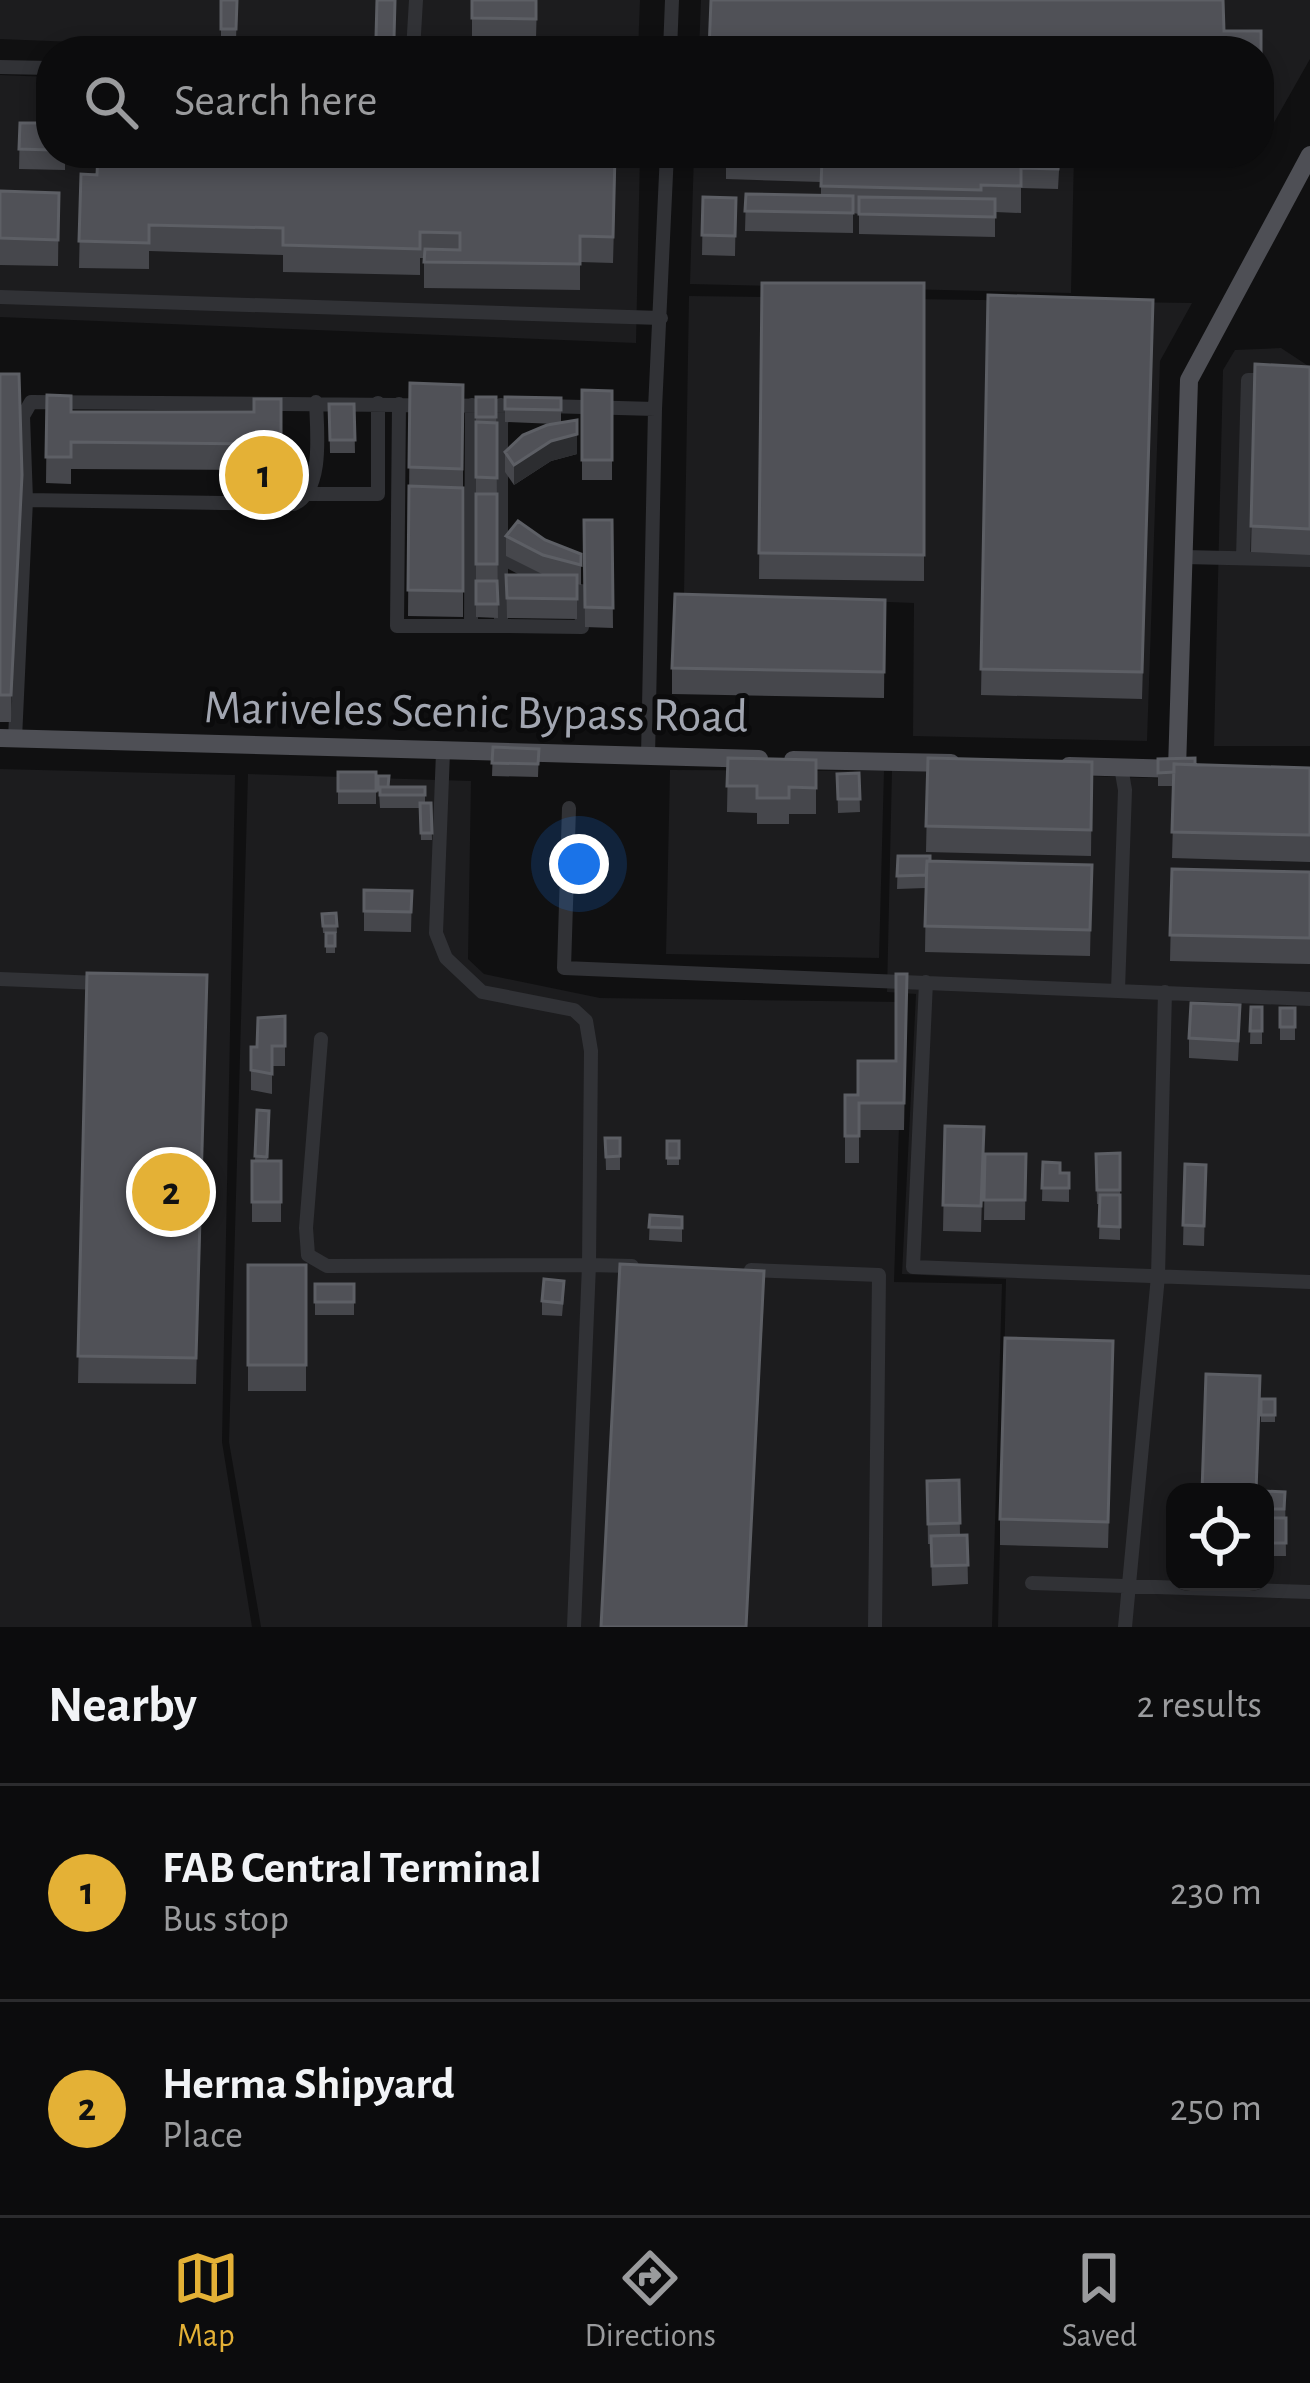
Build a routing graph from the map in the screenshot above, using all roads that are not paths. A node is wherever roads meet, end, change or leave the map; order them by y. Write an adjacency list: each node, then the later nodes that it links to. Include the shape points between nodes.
1 (416, 0): 3 (lane)
2 (672, 0): 4 (lane)
3 (414, 36)
4 (671, 36)
5 (0, 67): 6 (lane)
6 (36, 68)
7 (1310, 155): 30 (main road, via 1189,380)
8 (666, 168): 10 (lane)
9 (0, 297): 10 (lane)
10 (661, 318): 17 (lane)
11 (1289, 380): 31 (lane, via 1248,380)
12 (316, 402): 13 (lane); 21 (lane); 22 (lane, via 32,402 23,416)
13 (378, 403): 14 (lane); 21 (lane, via 378,494)
14 (399, 404): 15 (lane); 23 (lane)
15 (472, 405): 16 (lane); 18 (lane)
16 (501, 405): 17 (lane, via 577,414); 19 (lane)
17 (656, 409): 40 (lane)
18 (472, 435): 19 (lane); 26 (lane)
19 (501, 436): 20 (lane); 20 (lane, via 521,443)
20 (501, 468): 27 (lane)
21 (307, 494): 22 (lane, via 280,505)
22 (26, 500): 38 (lane)
23 (398, 503): 24 (lane); 36 (lane, via 397,626)
24 (417, 503)
25 (454, 504): 26 (lane)
26 (472, 504): 27 (lane); 33 (lane)
27 (501, 504): 28 (lane); 29 (lane)
28 (518, 504)
29 (501, 557): 34 (lane); 35 (lane)
30 (1184, 557): 31 (lane); 44 (main road)
31 (1243, 558): 32 (lane)
32 (1310, 560)
33 (472, 590): 34 (lane); 36 (lane)
34 (501, 590): 35 (lane); 37 (lane)
35 (581, 591): 37 (lane, via 582,627)
36 (471, 626): 37 (lane)
37 (501, 626)
38 (8, 738): 39 (main road, Mariveles Scenic Bypass Road)
39 (443, 752): 40 (main road, Mariveles Scenic Bypass Road); 54 (lane, via 436,933 446,958 482,992 574,1010 586,1021)
40 (648, 757): 41 (main road, Mariveles Scenic Bypass Road)
41 (979, 764)
42 (1050, 765): 43 (main road)
43 (1121, 766): 44 (main road); 50 (lane)
44 (1177, 770): 45 (main road)
45 (1199, 770)
46 (569, 808): 48 (lane, via 564,968)
47 (0, 979): 49 (lane)
48 (926, 982): 50 (lane); 57 (lane, via 913,1267)
49 (118, 984)
50 (1118, 990): 51 (lane)
51 (1165, 992): 52 (lane); 57 (lane)
52 (1310, 999)
53 (321, 1039): 54 (lane, via 308,1256 327,1266)
54 (589, 1265): 55 (lane); 62 (lane)
55 (656, 1267)
56 (745, 1270): 63 (lane, via 879,1275)
57 (1158, 1276): 58 (lane); 60 (lane)
58 (1310, 1282)
59 (1032, 1582): 60 (lane)
60 (1129, 1586): 61 (lane); 64 (lane)
61 (1310, 1592)
62 (574, 1627)
63 (875, 1627)
64 (1126, 1627)

